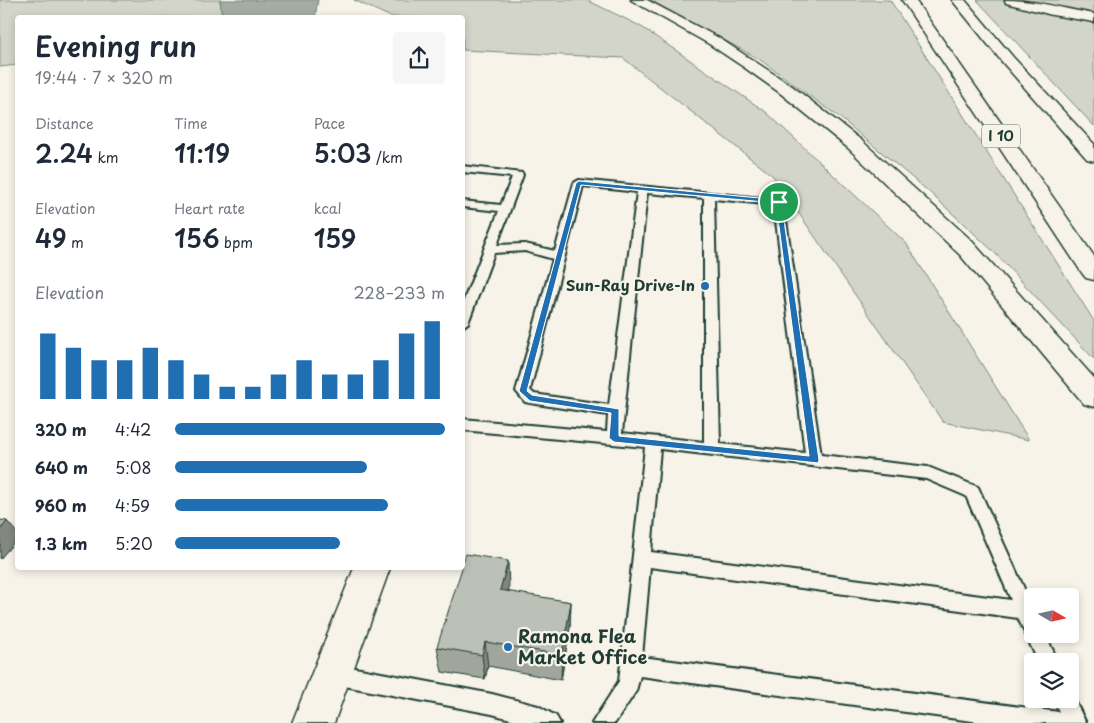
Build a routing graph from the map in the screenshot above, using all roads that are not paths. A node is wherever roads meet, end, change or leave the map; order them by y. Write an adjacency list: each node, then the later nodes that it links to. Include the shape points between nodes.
1 (637, 0): 16 (main road, via 765,74 879,163 967,249)
2 (908, 0): 14 (main road, I 10)
3 (958, 0): 6 (main road)
4 (1011, 0): 5 (main road)
5 (1094, 18)
6 (1094, 155)
7 (465, 169): 11 (lane, via 518,175)
8 (642, 189): 9 (lane); 13 (lane, via 579,183); 17 (lane)
9 (709, 195): 21 (lane); 22 (lane, via 779,202)
10 (465, 204): 11 (lane)
11 (506, 209): 12 (lane)
12 (490, 250): 13 (lane, via 504,246 521,247); 15 (lane)
13 (559, 257): 17 (lane, via 523,391 530,398)
14 (1094, 273)
15 (465, 316)
16 (1094, 397)
17 (616, 411): 19 (lane)
18 (465, 424): 19 (lane)
19 (614, 438): 20 (lane)
20 (652, 442): 21 (lane); 23 (lane)
21 (712, 449): 22 (lane)
22 (814, 460): 25 (lane, via 928,473 972,492)
23 (641, 558): 26 (lane); 27 (lane)
24 (371, 570): 28 (main road)
25 (1024, 608)
26 (1024, 610)
27 (630, 666): 32 (lane, via 629,684); 33 (lane)
28 (332, 674): 30 (main road); 31 (lane, via 492,704 538,716)
29 (1068, 708): 34 (lane)
30 (313, 723)
31 (549, 723)
32 (603, 723)
33 (1065, 723)
34 (1075, 723)

